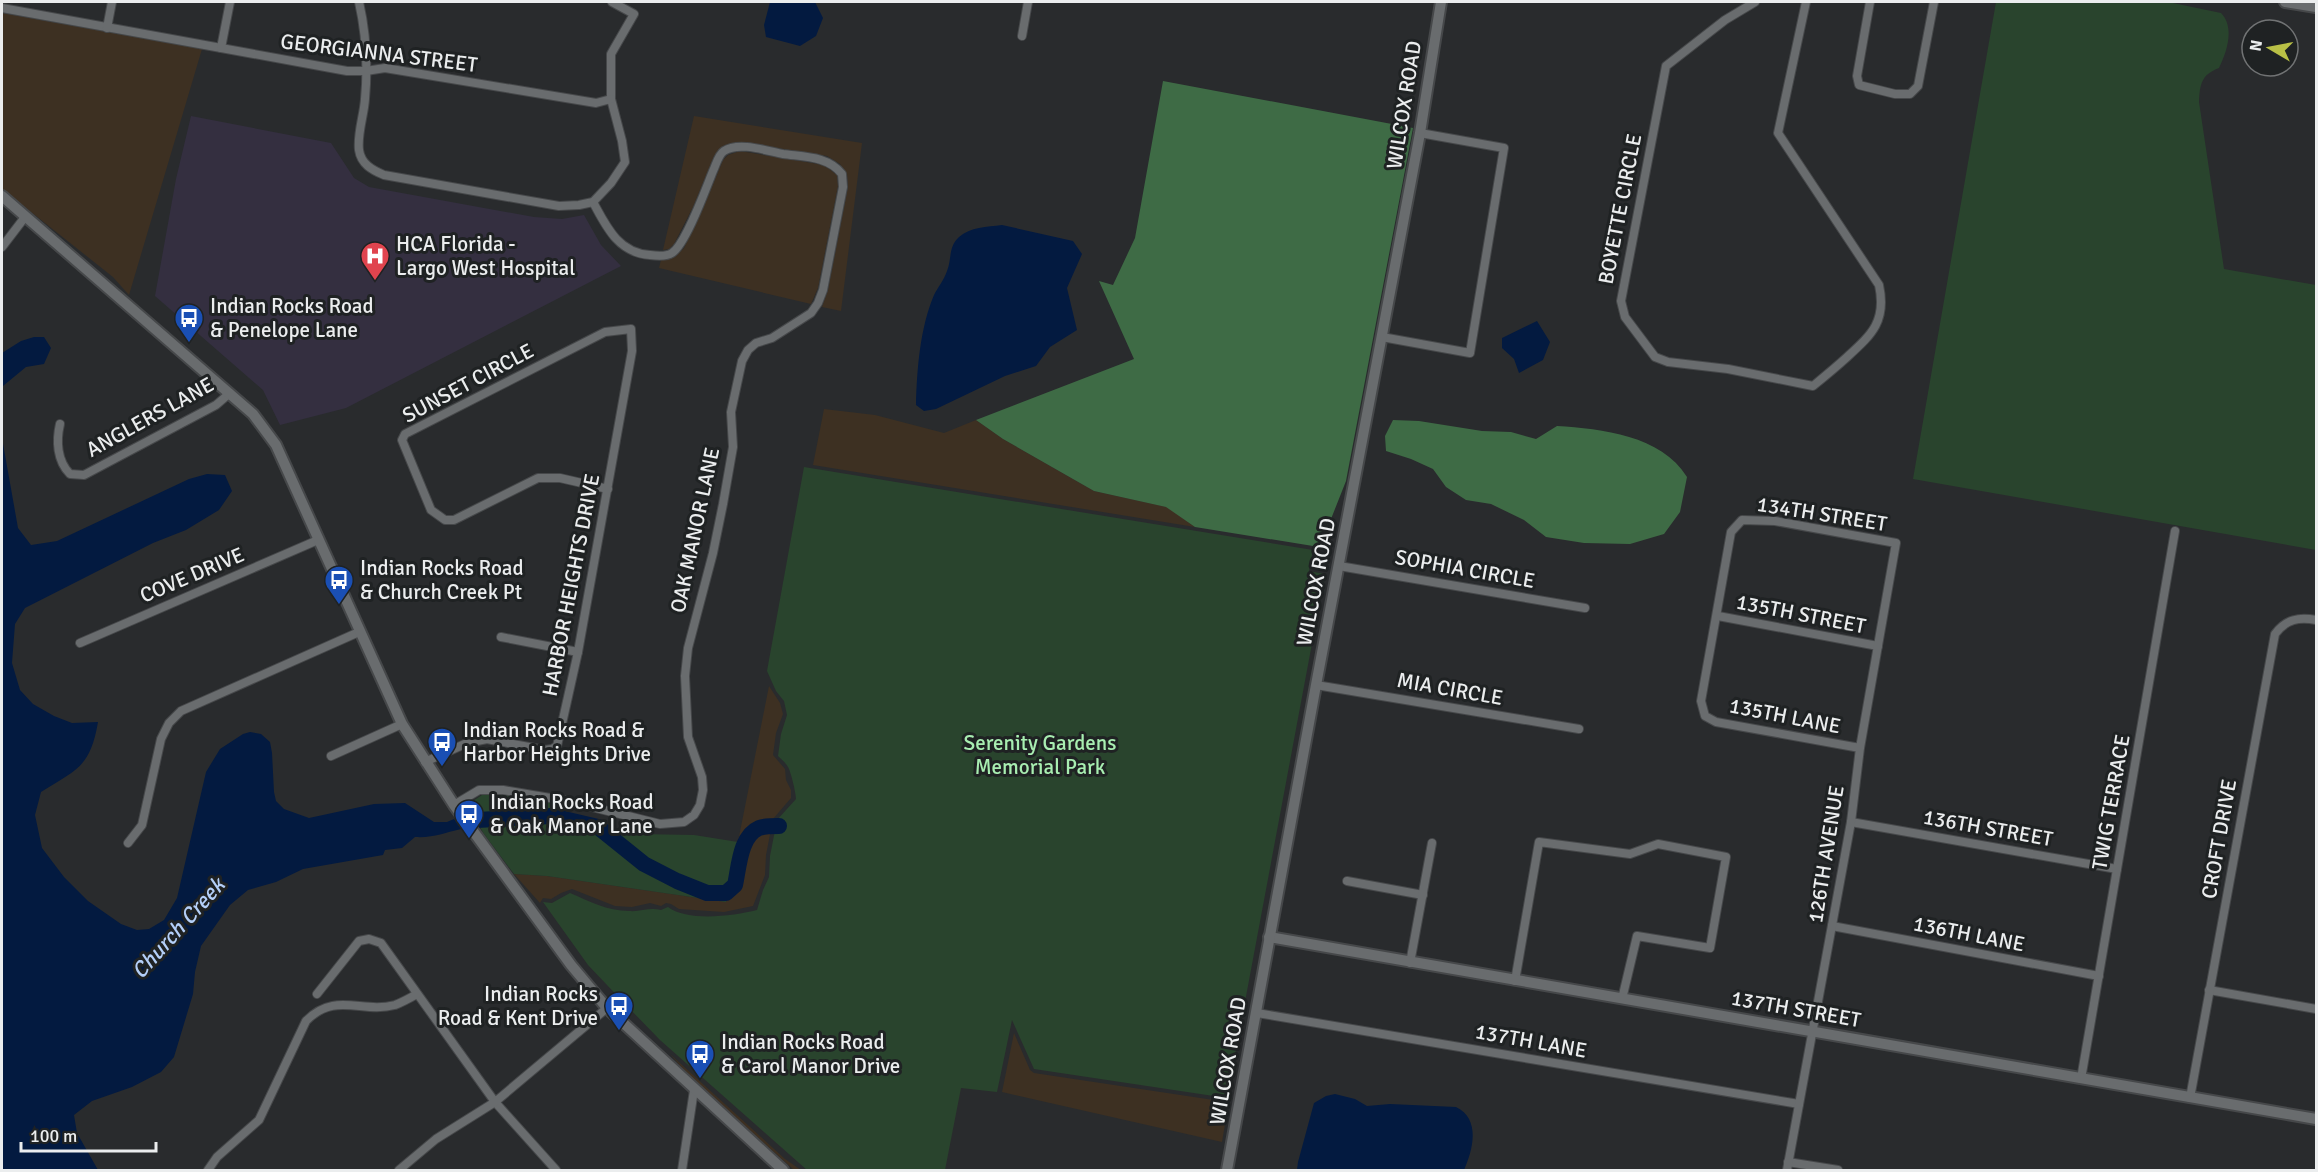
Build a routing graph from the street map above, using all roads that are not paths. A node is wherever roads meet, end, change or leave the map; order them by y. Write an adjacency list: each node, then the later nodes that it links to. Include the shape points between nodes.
1 (112, 2): 14 (street)
2 (230, 2): 16 (street)
3 (358, 2): 17 (street, via 366,43)
4 (612, 2): 18 (street, via 634,14 611,54)
5 (1028, 2): 15 (street)
6 (1441, 2): 19 (street, WILCOX ROAD)
7 (1755, 2): 8 (street, BOYETTE CIRCLE, via 1666,66 1621,301 1625,317 1655,357 1813,386 1872,334 1882,301 1879,285 1778,133)
8 (1806, 2)
9 (1870, 2): 10 (street, via 1857,75 1859,85 1910,94 1918,86)
10 (1934, 2)
11 (2285, 2): 12 (street)
12 (2316, 7)
13 (2, 8): 14 (street, GEORGIANNA STREET)
14 (107, 28): 16 (street, GEORGIANNA STREET)
15 (1022, 36)
16 (221, 48): 17 (street, GEORGIANNA STREET, via 346,71)
17 (366, 71): 18 (street, GEORGIANNA STREET, via 385,68 597,103); 21 (street, via 359,150 372,170 559,206)
18 (611, 99): 21 (street, via 625,162)
19 (1420, 134): 25 (street, WILCOX ROAD); 25 (street, via 1504,147 1470,353)
20 (2, 196): 22 (street)
21 (593, 201): 47 (street, OAK MANOR LANE, via 610,235 621,245 646,255 661,256 671,254 679,246 724,151 740,146 826,160 842,174 843,187 818,303 791,327 756,343 742,361 732,412 733,447 723,504 688,648 688,737 702,777 700,805 684,822 660,824 568,801 503,790 479,790)
22 (25, 217): 23 (street); 26 (street)
23 (2, 247)
24 (632, 329): 28 (street, HARBOR HEIGHTS DRIVE, via 632,351); 28 (street, SUNSET CIRCLE, via 605,332 405,434 402,440 431,510 445,520 454,520 538,478 560,478)
25 (1382, 338): 32 (street, WILCOX ROAD)
26 (230, 393): 27 (street, ANGLERS LANE, via 216,405 84,475 70,474 61,462 57,438); 30 (street, via 253,414 276,445)
27 (60, 424)
28 (608, 489): 40 (street, HARBOR HEIGHTS DRIVE)
29 (2175, 531): 51 (street, TWIG TERRACE)
30 (318, 540): 36 (street); 38 (street, COVE DRIVE)
31 (1896, 543): 34 (street, 134TH STREET, via 1776,521 1742,520 1731,532); 39 (street, 126TH AVENUE)
32 (1339, 566): 33 (street, SOPHIA CIRCLE); 41 (street, WILCOX ROAD)
33 (1585, 608)
34 (1718, 616): 39 (street, 135TH STREET); 44 (street, 135TH LANE, via 1701,700 1705,716 1716,722)
35 (2316, 620): 59 (street, CROFT DRIVE, via 2288,621 2275,634)
36 (359, 632): 42 (street); 49 (street, via 181,711 161,739 142,825)
37 (501, 637): 40 (street)
38 (80, 643)
39 (1878, 646): 44 (street, 126TH AVENUE)
40 (578, 652): 46 (street, HARBOR HEIGHTS DRIVE, via 560,740 552,749 487,739 467,743)
41 (1316, 685): 43 (street, MIA CIRCLE); 55 (street, WILCOX ROAD)
42 (402, 724): 45 (street); 46 (street)
43 (1579, 729)
44 (1860, 748): 48 (street, 126TH AVENUE)
45 (332, 756)
46 (425, 762): 47 (street)
47 (454, 804): 63 (street)
48 (1851, 822): 51 (street, 136TH STREET); 54 (street, 126TH AVENUE)
49 (128, 843)
50 (1432, 843): 53 (street)
51 (2117, 869): 57 (street, TWIG TERRACE)
52 (1347, 881): 53 (street)
53 (1423, 895): 56 (street)
54 (1832, 926): 57 (street, 136TH LANE); 66 (street, 126TH AVENUE)
55 (1269, 937): 56 (street, 137TH STREET); 65 (street, WILCOX ROAD)
56 (1410, 963): 58 (street, 137TH STREET)
57 (2099, 976): 67 (street, TWIG TERRACE)
58 (1515, 981): 62 (street, 137TH STREET); 62 (street, via 1539,842 1630,854 1658,844 1726,857 1710,948 1637,936)
59 (2210, 990): 64 (street); 69 (street, CROFT DRIVE)
60 (317, 994): 61 (street, via 359,941 369,939 381,944)
61 (417, 994): 70 (street); 75 (street, via 394,1005 330,1005 315,1011 306,1021 259,1120 217,1156)
62 (1622, 999): 66 (street, 137TH STREET)
63 (607, 1008): 68 (street); 70 (street)
64 (2316, 1009)
65 (1257, 1013): 71 (street, 137TH LANE); 81 (street, WILCOX ROAD)
66 (1812, 1032): 67 (street, 137TH STREET); 71 (street, 126TH AVENUE)
67 (2081, 1079): 69 (street, 137TH STREET)
68 (694, 1090): 79 (street); 80 (street)
69 (2190, 1098): 72 (street, 137TH STREET)
70 (495, 1102): 73 (street); 76 (street, via 436,1139)
71 (1799, 1104): 74 (street, 126TH AVENUE)
72 (2316, 1119)
73 (546, 1160): 77 (street); 78 (street)
74 (1787, 1166): 82 (street)
75 (208, 1170)
76 (399, 1170)
77 (544, 1170)
78 (556, 1170)
79 (682, 1170)
80 (783, 1170)
81 (1227, 1170)
82 (1838, 1170)

